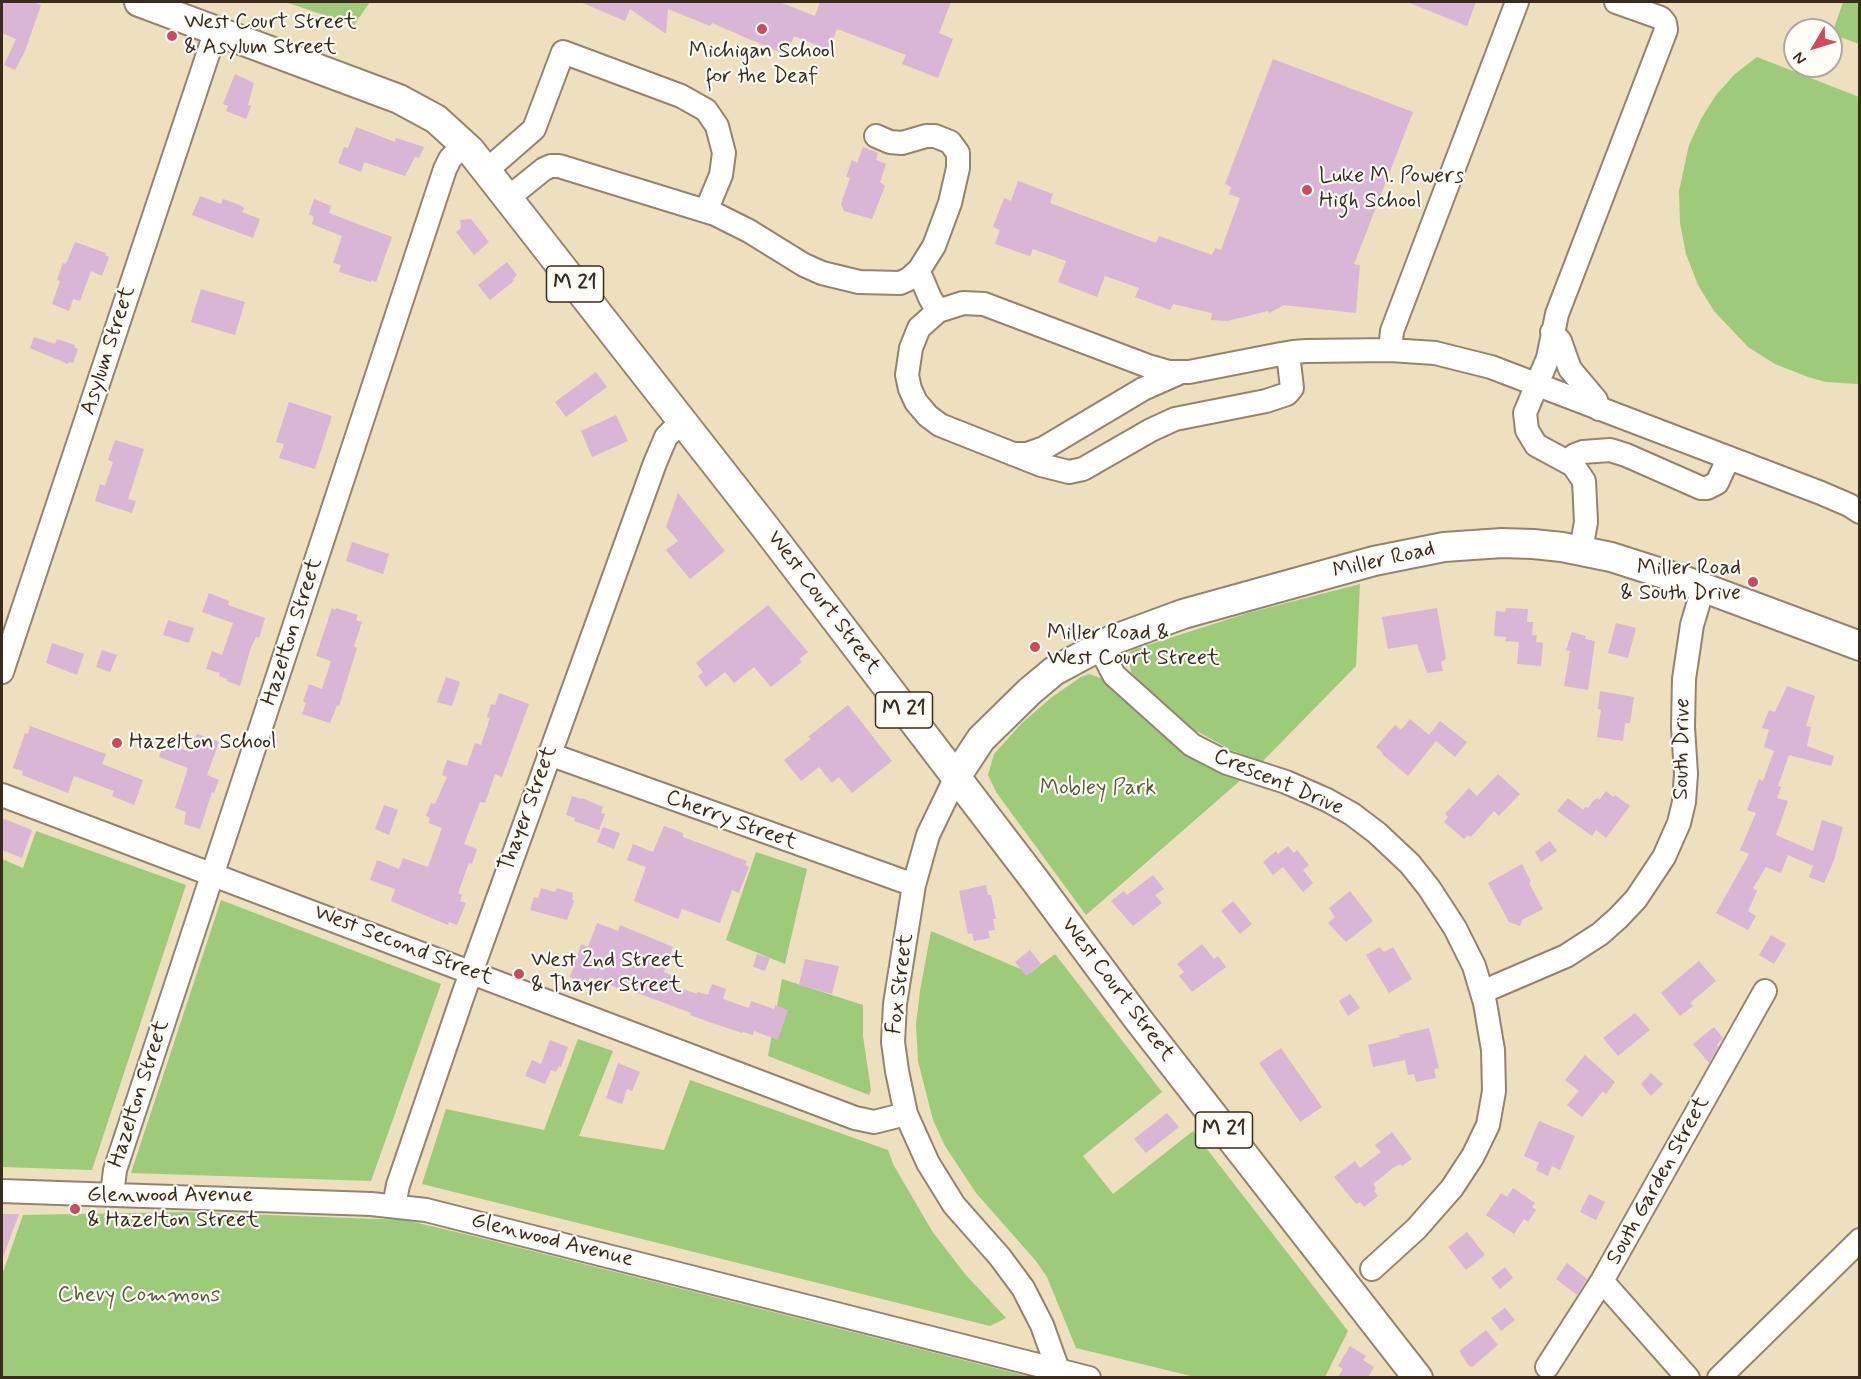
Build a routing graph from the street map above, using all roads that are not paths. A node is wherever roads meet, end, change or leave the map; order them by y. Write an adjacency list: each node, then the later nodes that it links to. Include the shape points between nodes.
1 (139, 2): 4 (main road, West Court Street / M 21)
2 (1517, 2): 13 (street, via 1392,331)
3 (1616, 2): 12 (street, via 1661,18 1666,30)
4 (216, 30): 6 (main road, West Court Street / M 21, via 405,101 436,119); 27 (street, Asylum Street)
5 (876, 136): 10 (street, via 902,143 935,136 950,142 958,153 946,215 930,254)
6 (464, 144): 7 (main road, West Court Street / M 21); 31 (street, Hazelton Street, via 445,169)
7 (487, 170): 8 (main road, West Court Street / M 21); 9 (street, via 534,129 564,52 681,96 706,110 717,126 724,153 721,175)
8 (508, 198): 9 (street, via 544,169 554,166); 18 (main road, West Court Street / M 21)
9 (706, 211): 10 (street, via 749,231 804,265 833,276 859,282 895,283)
10 (917, 272): 11 (street)
11 (938, 310): 15 (street, via 963,303 984,304 1148,366); 19 (street, via 923,322 913,340 907,375 912,395 940,425)
12 (1552, 332): 16 (street, via 1548,358); 17 (street, via 1560,341 1570,369)
13 (1390, 350): 14 (street); 16 (street, via 1463,358)
14 (1288, 353): 15 (street); 19 (street, via 1292,388 1283,396 1175,419 1076,471 1053,469)
15 (1179, 373): 19 (street, via 1143,389 1044,448)
16 (1536, 385): 17 (street); 21 (street, via 1525,413 1528,435 1542,450)
17 (1599, 409): 20 (street)
18 (682, 421): 28 (street, Thayer Street, via 661,447); 29 (main road, West Court Street / M 21)
19 (1012, 454)
20 (1728, 459): 21 (street, via 1717,483 1707,488 1610,450 1578,453); 22 (street)
21 (1567, 461): 23 (street, via 1581,475 1585,488 1586,522)
22 (1860, 512)
23 (1581, 550): 24 (main road, Miller Road); 26 (main road, Miller Road, via 1502,543 1408,553 1183,614)
24 (1703, 588): 25 (main road, Miller Road); 35 (street, South Drive, via 1692,625 1684,679 1684,802 1664,857 1636,899 1600,934 1566,956)
25 (1858, 640)
26 (1099, 646): 29 (main road, Miller Road, via 1054,671 1021,699 981,739); 35 (street, Crescent Drive, via 1114,675 1192,745 1227,763 1327,800 1390,844 1419,874 1448,915)
27 (2, 672)
28 (549, 754): 32 (street, Cherry Street); 33 (street, Thayer Street)
29 (956, 777): 32 (street, Fox Street, via 928,835); 46 (main road, West Court Street / M 21, via 1137,1018)
30 (2, 795): 31 (street, West Second Street)
31 (213, 874): 33 (street, West Second Street); 38 (street, Hazelton Street, via 115,1170)
32 (915, 885): 36 (street, Fox Street, via 894,1022 895,1062)
33 (471, 972): 36 (street, West Second Street, via 866,1121 879,1122); 39 (street, Thayer Street)
34 (1765, 991): 42 (street, South Garden Street)
35 (1482, 992): 41 (street, Crescent Drive, via 1494,1065 1488,1125 1452,1188 1416,1229)
36 (906, 1114): 44 (street, Fox Street, via 947,1195 1023,1288)
37 (2, 1191): 38 (street, Glenwood Avenue)
38 (112, 1195): 39 (street, Glenwood Avenue)
39 (394, 1206): 44 (street, Glenwood Avenue, via 457,1216)
40 (1860, 1240): 48 (street)
41 (1372, 1269)
42 (1602, 1281): 43 (street, South Garden Street); 47 (street)
43 (1547, 1367)
44 (1060, 1374): 45 (street, Glenwood Avenue)
45 (1089, 1377)
46 (1418, 1377)
47 (1688, 1377)
48 (1719, 1377)

